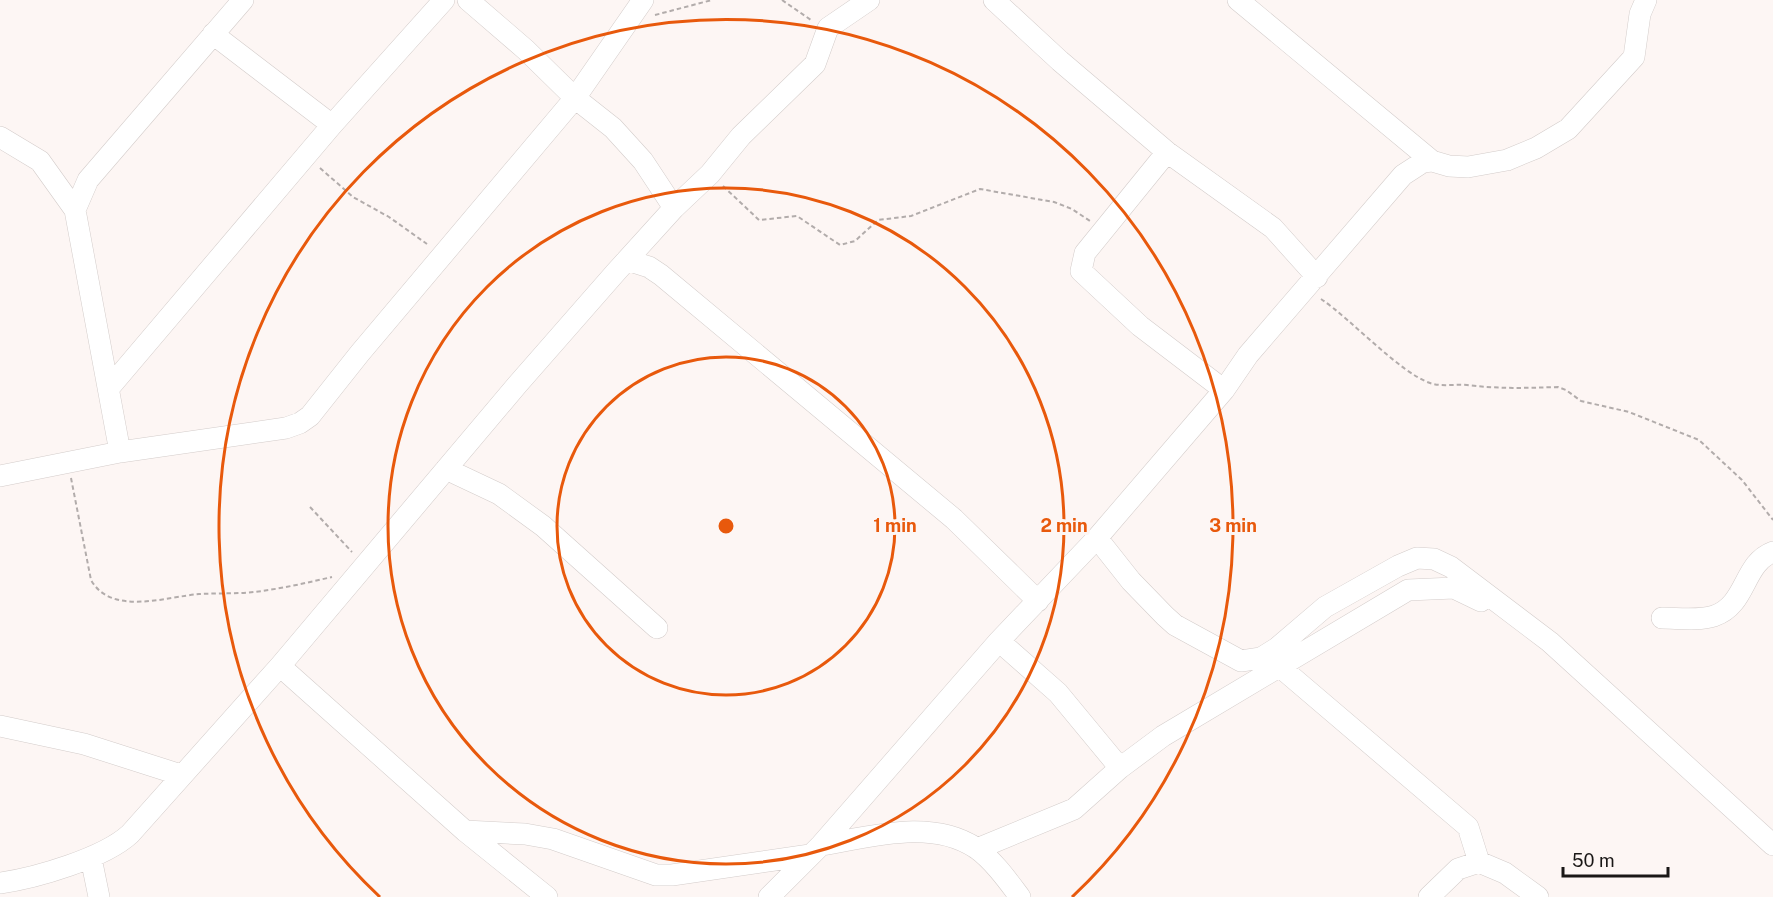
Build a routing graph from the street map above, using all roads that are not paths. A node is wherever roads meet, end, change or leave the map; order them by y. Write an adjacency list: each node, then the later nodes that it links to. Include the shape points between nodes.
1 (243, 0): 9 (street)
2 (444, 0): 11 (street)
3 (468, 0): 10 (street)
4 (644, 0): 10 (street)
5 (869, 0): 17 (street, via 828,28 815,64)
6 (994, 0): 14 (street)
7 (1646, 0): 15 (street, via 1634,57 1568,129 1507,160 1468,167)
8 (1250, 2): 13 (street)
9 (213, 34): 11 (street); 18 (street, via 87,180)
10 (575, 98): 17 (street, via 613,128 643,161); 25 (street, via 441,255 322,404 300,423)
11 (332, 125): 23 (street)
12 (0, 137): 18 (street, via 40,160)
13 (1406, 142): 15 (street); 16 (street, via 1408,161)
14 (1167, 152): 22 (street, via 1273,228); 24 (street, via 1085,253 1081,271 1140,326)
15 (1432, 161): 16 (street, via 1423,162)
16 (1403, 175): 22 (street)
17 (674, 208): 19 (street)
18 (75, 210): 23 (street)
19 (646, 239): 20 (street); 21 (street)
20 (627, 260): 21 (street); 26 (street)
21 (650, 267): 30 (street, via 954,519)
22 (1311, 283): 24 (street, via 1248,355)
23 (109, 388): 25 (street)
24 (1224, 390): 28 (street)
25 (120, 452): 27 (street)
26 (446, 469): 32 (street, via 499,494 543,526); 35 (street)
27 (0, 476)
28 (1096, 538): 30 (street); 34 (street, via 1175,625 1241,661 1261,658 1325,608 1417,558 1434,559 1451,567)
29 (1773, 552): 31 (street, via 1755,562 1741,594 1716,616)
30 (1038, 601): 33 (street)
31 (1662, 618)
32 (657, 628)
33 (999, 641): 38 (street, via 1058,693); 43 (street)
34 (1550, 642): 36 (street, via 1470,595 1441,587 1408,590); 41 (street)
35 (280, 666): 39 (street); 40 (street)
36 (1279, 666): 38 (street, via 1163,736); 45 (street, via 1468,827)
37 (0, 726): 39 (street, via 84,744)
38 (1120, 768): 42 (street, via 1074,809)
39 (181, 775): 44 (street, via 117,847)
40 (465, 831): 43 (street, via 525,834 553,840 656,875); 48 (street)
41 (1773, 844)
42 (976, 849): 43 (street, via 939,833 906,832); 50 (street)
43 (816, 850): 49 (street)
44 (91, 858): 46 (street); 47 (street)
45 (1479, 862): 51 (street, via 1458,869); 52 (street, via 1505,873)
46 (0, 883)
47 (99, 897)
48 (547, 897)
49 (769, 897)
50 (1020, 897)
51 (1429, 897)
52 (1538, 897)

